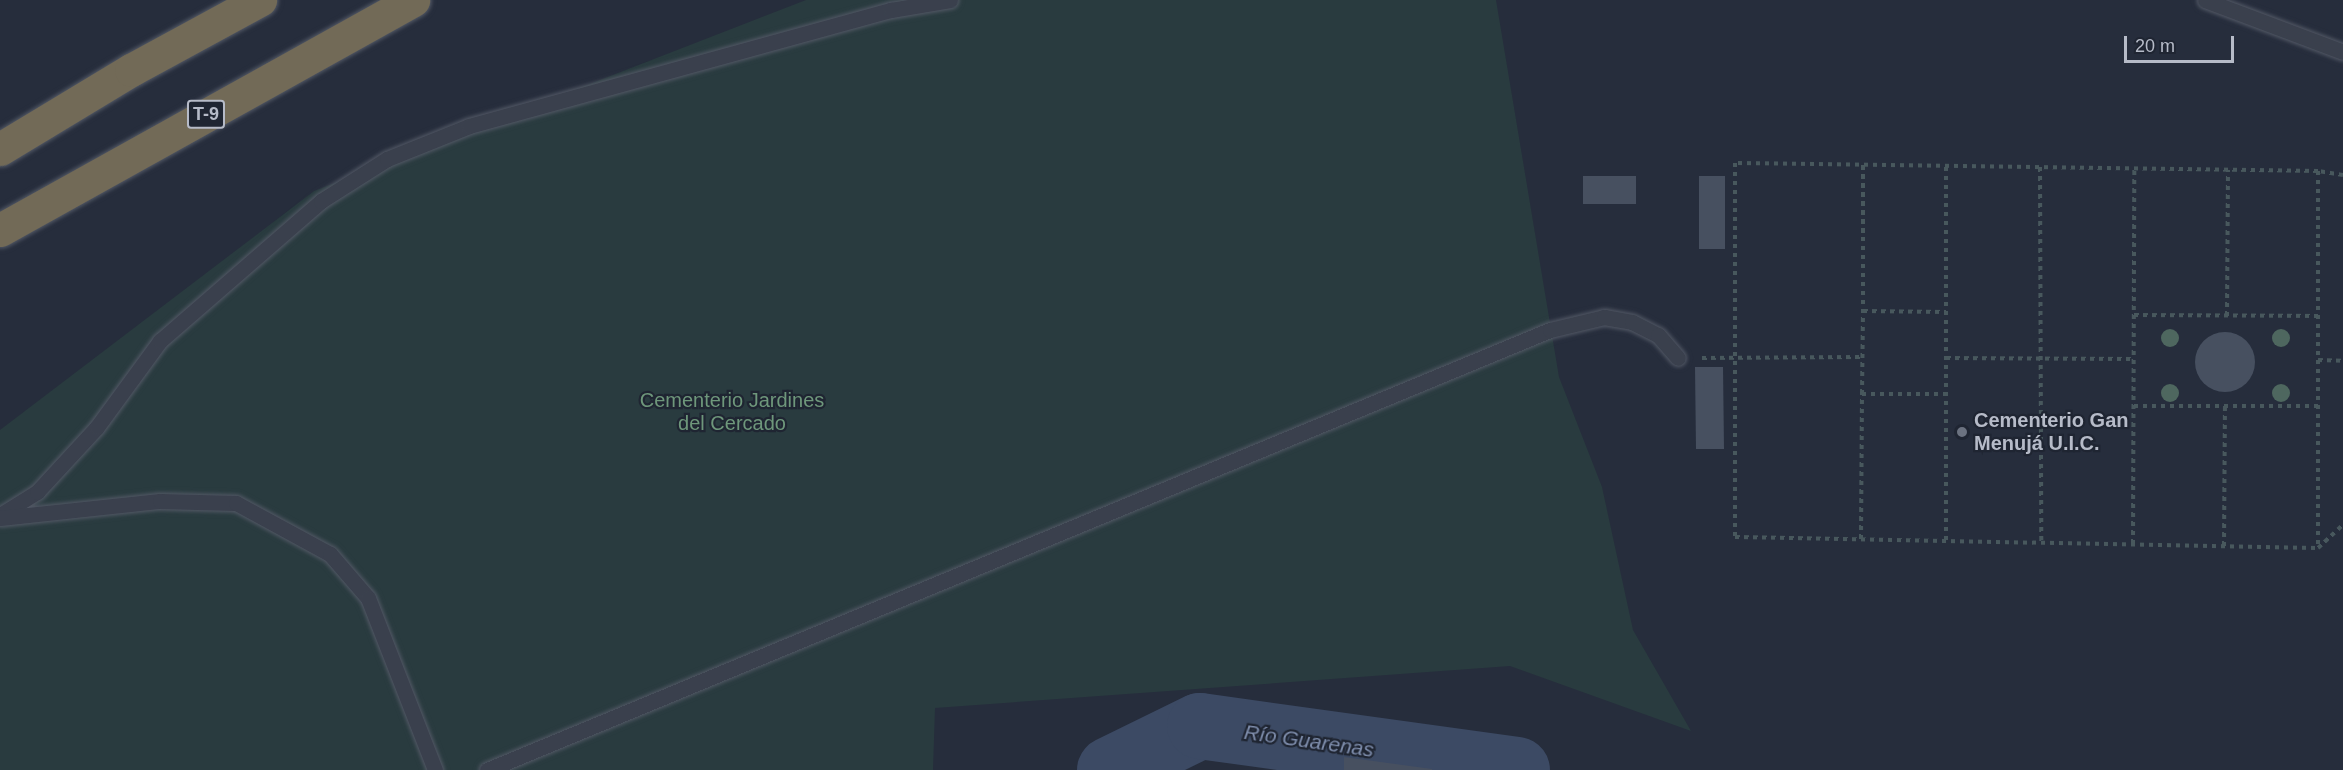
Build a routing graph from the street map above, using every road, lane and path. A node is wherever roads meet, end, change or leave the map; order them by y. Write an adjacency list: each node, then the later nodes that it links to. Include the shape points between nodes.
1 (260, 0): 6 (highway, via 131,70)
2 (412, 0): 14 (highway, T-9)
3 (950, 0): 33 (lane, via 891,10 469,126 387,159 321,201 160,341 97,427 37,492)
4 (2205, 0): 5 (lane)
5 (2343, 52)
6 (0, 149)
7 (1863, 165): 8 (path); 15 (path); 20 (path, via 1735,164)
8 (1946, 166): 9 (path); 16 (path)
9 (2040, 167): 10 (path); 24 (path)
10 (2134, 168): 11 (path); 17 (path)
11 (2228, 170): 12 (path); 18 (path)
12 (2318, 171): 13 (path); 19 (path)
13 (2343, 175)
14 (0, 230)
15 (1863, 311): 16 (path); 21 (path)
16 (1946, 312): 23 (path)
17 (2134, 315): 18 (path); 25 (path)
18 (2227, 316): 19 (path)
19 (2318, 316): 26 (path)
20 (1735, 357): 21 (path); 22 (path); 35 (path, via 1736,537)
21 (1862, 357): 28 (path)
22 (1678, 358): 42 (lane, via 1658,335 1632,322 1604,317 1550,330)
23 (1946, 358): 24 (path); 29 (path)
24 (2040, 358): 25 (path); 37 (path)
25 (2134, 359): 30 (path)
26 (2318, 360): 27 (path); 32 (path)
27 (2343, 361)
28 (1862, 394): 29 (path); 35 (path)
29 (1946, 394): 36 (path)
30 (2134, 406): 31 (path); 38 (path)
31 (2225, 406): 32 (path); 39 (path)
32 (2318, 406): 40 (path)
33 (0, 517): 41 (lane, via 160,501 236,503 330,554 368,598)
34 (2343, 525): 40 (path)
35 (1861, 539): 36 (path)
36 (1946, 540): 37 (path)
37 (2041, 542): 38 (path)
38 (2133, 544): 39 (path)
39 (2224, 546): 40 (path)
40 (2318, 548)
41 (435, 770)
42 (487, 770)

